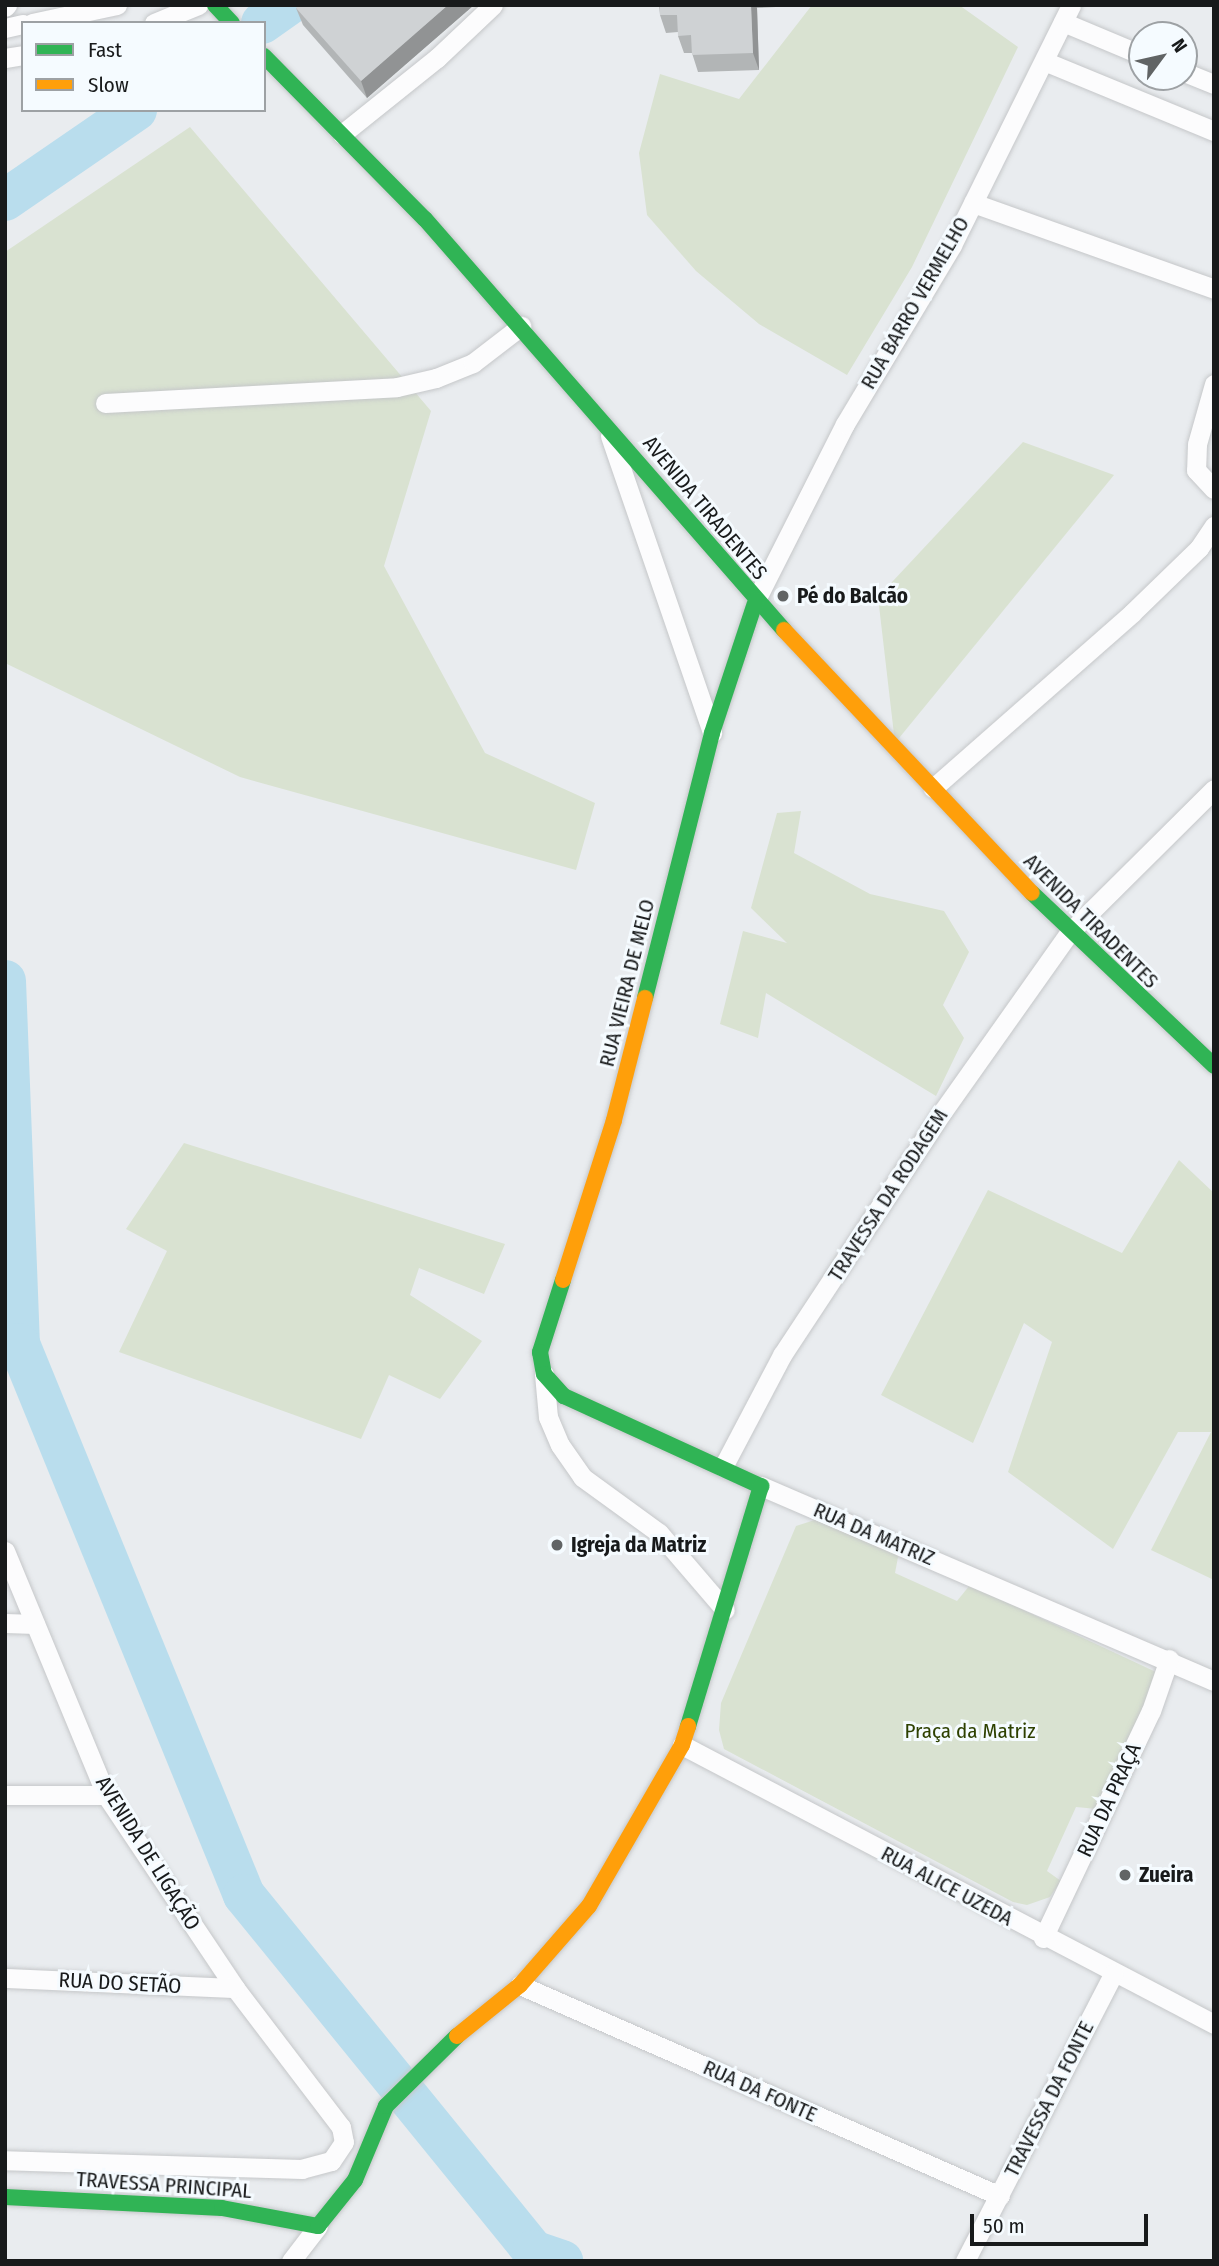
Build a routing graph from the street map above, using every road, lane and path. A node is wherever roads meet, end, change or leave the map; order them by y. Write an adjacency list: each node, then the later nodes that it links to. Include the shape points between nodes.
1 (117, 5): 5 (street)
2 (198, 5): 6 (street)
3 (492, 5): 11 (street, via 437,58)
4 (1067, 14): 7 (street); 9 (street, RUA BARRO VERMELHO)
5 (71, 20)
6 (159, 21)
7 (1128, 47)
8 (266, 58): 11 (street, AVENIDA TIRADENTES)
9 (1044, 61): 10 (street); 12 (street, RUA BARRO VERMELHO)
10 (1214, 131)
11 (342, 134): 14 (street, AVENIDA TIRADENTES)
12 (972, 203): 13 (street); 20 (street, RUA BARRO VERMELHO, via 905,329 845,424)
13 (1214, 289)
14 (520, 326): 16 (street, via 473,363 397,387); 17 (street, AVENIDA TIRADENTES)
15 (1214, 384): 18 (street, via 1196,470)
16 (106, 403)
17 (605, 422): 20 (street, AVENIDA TIRADENTES); 21 (street)
18 (1214, 489)
19 (1214, 526): 22 (street, via 1199,548 1132,613)
20 (756, 600): 21 (street, RUA VIEIRA DE MELO); 22 (street, AVENIDA TIRADENTES)
21 (712, 733): 26 (street, RUA VIEIRA DE MELO, via 614,1120 541,1339)
22 (933, 788): 24 (street, AVENIDA TIRADENTES)
23 (1214, 789): 24 (street, TRAVESSA DA RODAGEM)
24 (1069, 933): 25 (street, AVENIDA TIRADENTES); 27 (street, TRAVESSA DA RODAGEM, via 943,1111 782,1355)
25 (1214, 1066)
26 (544, 1374): 27 (street, RUA DA MATRIZ, via 564,1396); 30 (street, via 548,1417 582,1477 659,1533)
27 (723, 1468): 28 (street, RUA DA MATRIZ)
28 (761, 1486): 30 (street); 33 (street, RUA DA MATRIZ)
29 (5, 1551): 32 (street, AVENIDA DE LIGAÇÃO)
30 (724, 1610): 35 (street)
31 (5, 1623): 32 (street)
32 (35, 1624): 37 (street, AVENIDA DE LIGAÇÃO)
33 (1169, 1659): 34 (street, RUA DA MATRIZ); 38 (street, RUA DA PRAÇA, via 1151,1711)
34 (1214, 1681)
35 (682, 1745): 38 (street, RUA ALICE UZEDA); 41 (street, via 589,1906)
36 (5, 1795): 37 (street)
37 (106, 1795): 42 (street, AVENIDA DE LIGAÇÃO)
38 (1043, 1938): 39 (street, RUA ALICE UZEDA)
39 (1113, 1974): 43 (street, RUA ALICE UZEDA); 45 (street, TRAVESSA DA FONTE)
40 (5, 1978): 42 (street, RUA DO SETÃO)
41 (520, 1985): 45 (street, RUA DA FONTE); 47 (street, via 420,2069 391,2101 381,2113 355,2180)
42 (235, 1988): 44 (street, AVENIDA DE LIGAÇÃO, via 341,2127 344,2143 338,2155 321,2167 302,2169)
43 (1214, 2024)
44 (5, 2160)
45 (1000, 2196): 49 (street, TRAVESSA DA FONTE)
46 (5, 2197): 47 (street, TRAVESSA PRINCIPAL, via 222,2208)
47 (318, 2225): 48 (street)
48 (291, 2261)
49 (965, 2261)

